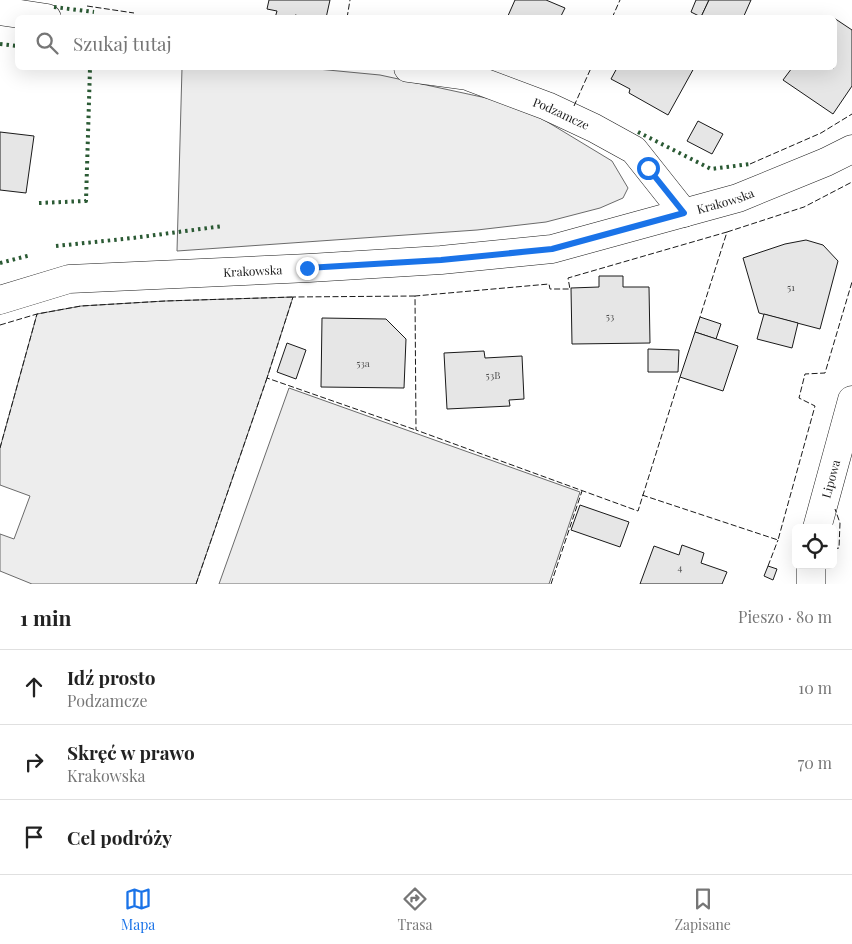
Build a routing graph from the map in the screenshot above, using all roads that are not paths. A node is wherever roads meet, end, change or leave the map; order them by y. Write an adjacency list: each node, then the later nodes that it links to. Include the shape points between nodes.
1 (0, 11): 2 (street)
2 (27, 15)
3 (423, 70): 5 (street, Podzamcze, via 467,76 547,106 594,128 634,150)
4 (852, 149): 5 (street, Krakowska, via 738,198)
5 (684, 213): 6 (street, Krakowska, via 552,249 441,260 69,279)
6 (0, 300)
7 (852, 400): 8 (street, Lipowa)
8 (818, 524)
9 (812, 569): 10 (street)
10 (811, 584)

